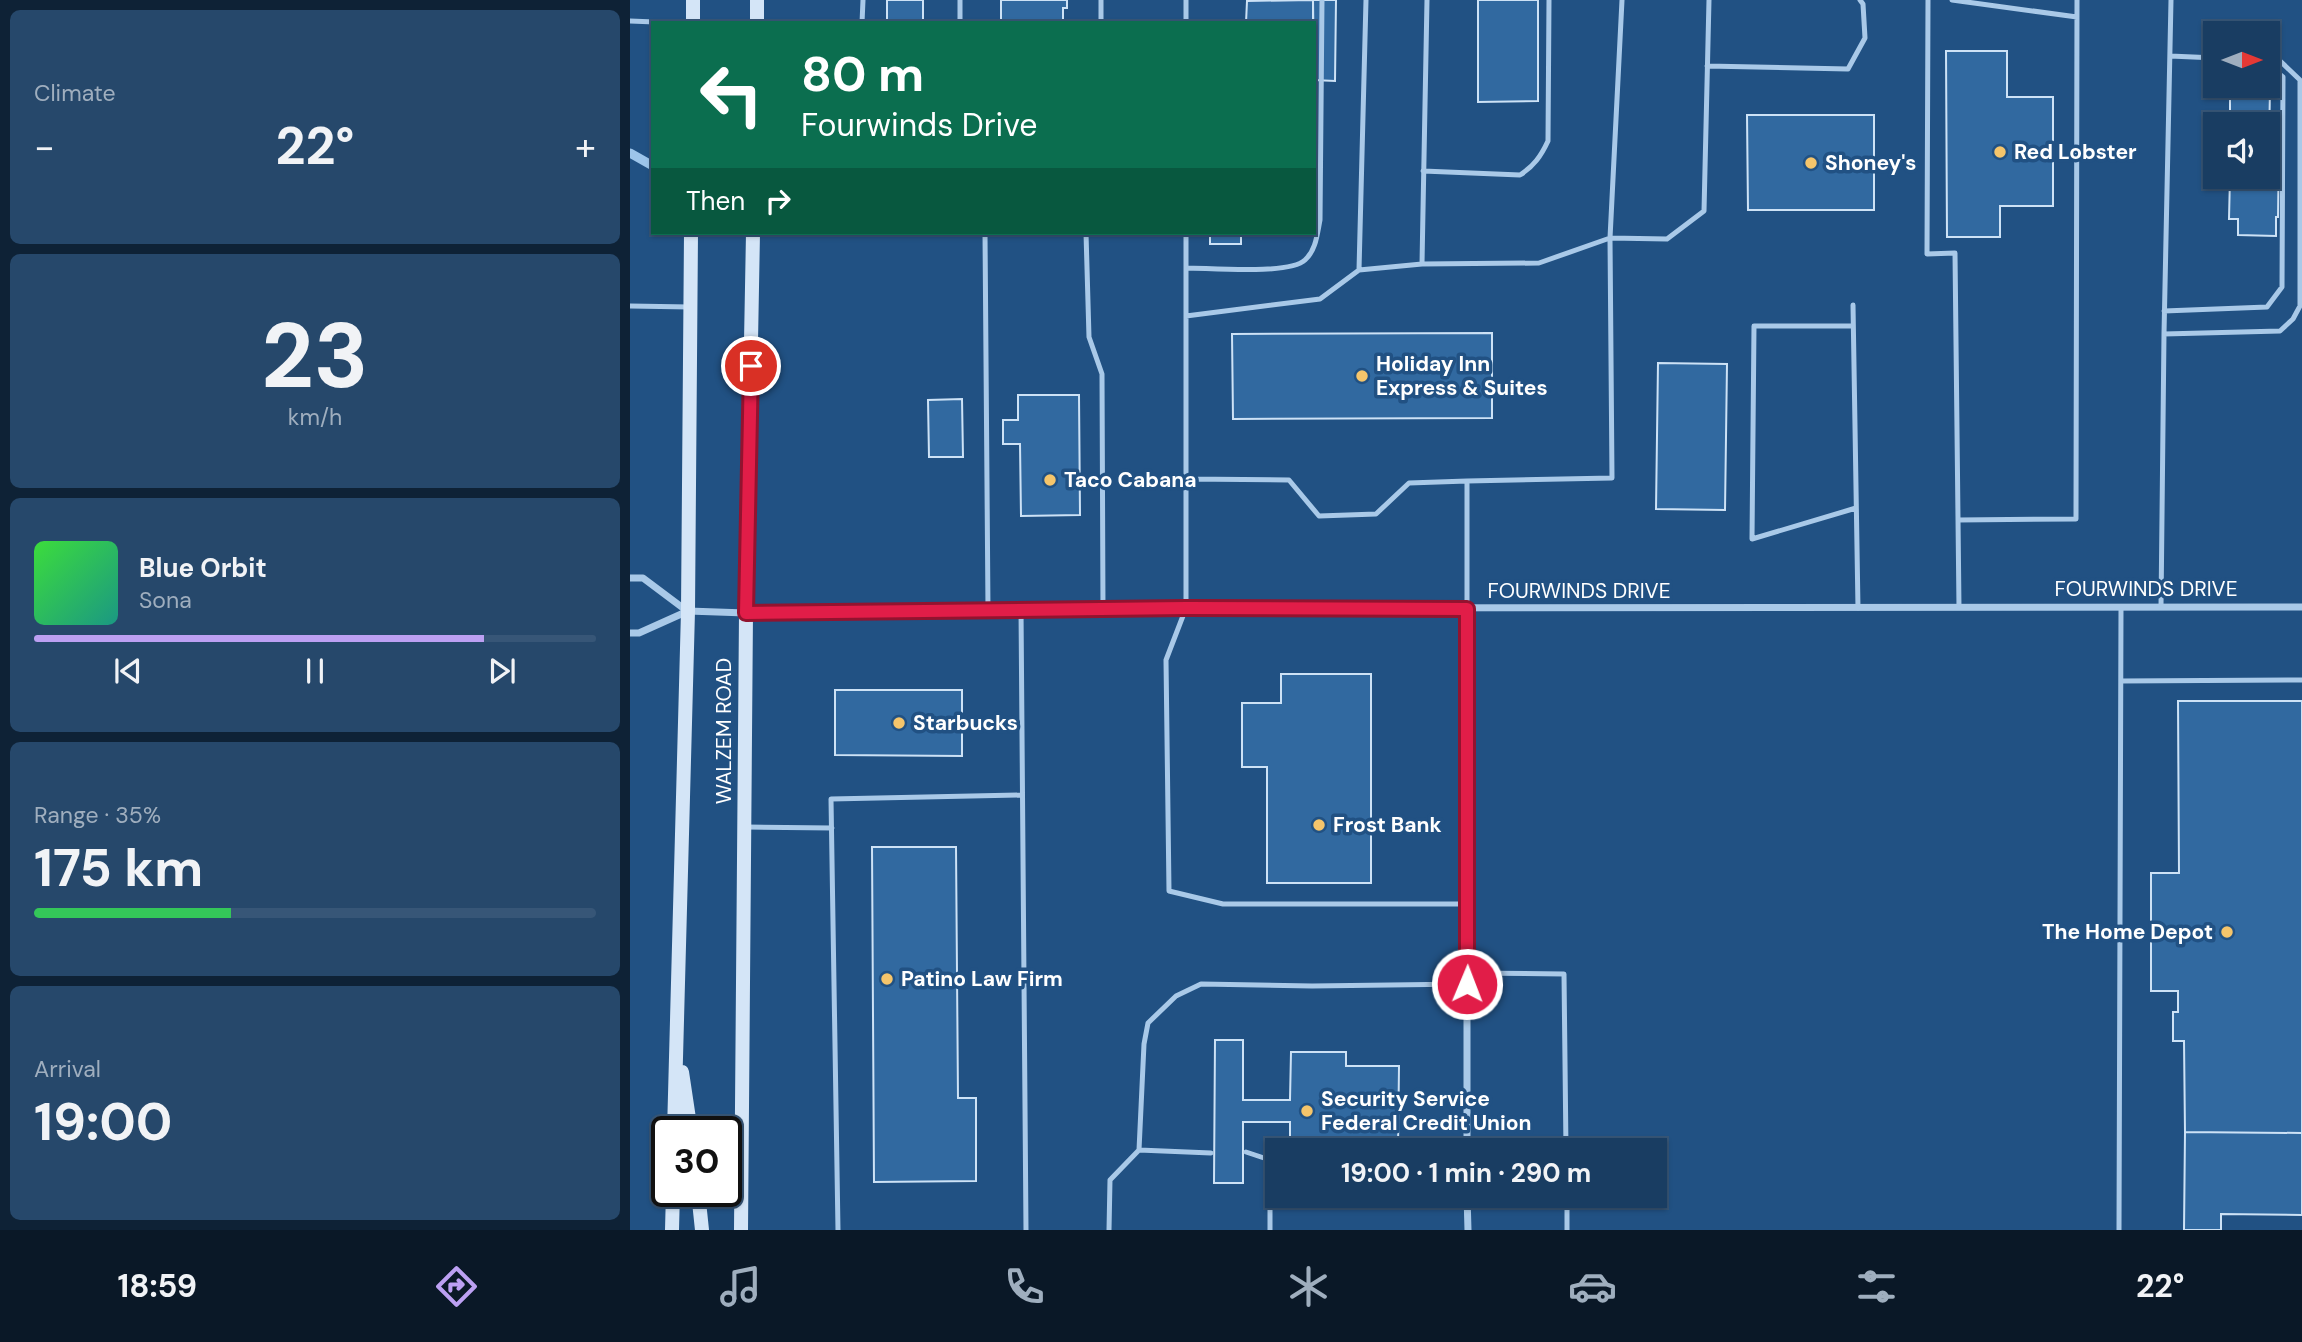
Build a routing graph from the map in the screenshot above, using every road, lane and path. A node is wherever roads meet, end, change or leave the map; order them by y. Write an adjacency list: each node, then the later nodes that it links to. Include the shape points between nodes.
1 (693, 0): 20 (main road)
2 (757, 0): 21 (main road)
3 (863, 0): 22 (lane)
4 (960, 0): 23 (lane)
5 (1101, 0): 24 (lane)
6 (1186, 0): 25 (lane)
7 (1322, 0): 40 (lane, via 1320,220 1315,246 1303,262 1284,269)
8 (1366, 0): 41 (lane)
9 (1427, 0): 32 (lane)
10 (1549, 0): 32 (lane, via 1548,141 1533,167 1520,175)
11 (1622, 0): 38 (lane)
12 (1709, 0): 30 (lane)
13 (1860, 0): 30 (lane, via 1865,38 1848,68)
14 (1928, 0): 52 (lane, via 1927,254 1955,253)
15 (1952, 0): 18 (lane)
16 (2077, 0): 18 (lane)
17 (2171, 0): 27 (lane)
18 (2077, 17): 52 (lane, via 2076,519)
19 (630, 21): 26 (lane)
20 (692, 21)
21 (757, 21)
22 (862, 21)
23 (960, 21)
24 (1101, 21)
25 (1186, 21)
26 (651, 22)
27 (2170, 56): 28 (lane); 45 (lane)
28 (2203, 57)
29 (2280, 61): 48 (lane, via 2301,80 2300,306 2280,331)
30 (1707, 66): 38 (lane, via 1704,211 1667,239)
31 (2280, 74): 45 (lane, via 2282,287 2267,307)
32 (1423, 172): 39 (lane)
33 (691, 235): 44 (main road, WALZEM ROAD)
34 (753, 235): 65 (main road, WALZEM ROAD)
35 (985, 235): 62 (lane)
36 (1086, 235): 60 (lane, via 1089,337 1102,374)
37 (1186, 235): 40 (lane)
38 (1611, 238): 39 (lane, via 1539,262); 50 (lane, via 1612,478)
39 (1422, 264): 41 (lane)
40 (1186, 268): 46 (lane)
41 (1359, 270): 46 (lane, via 1320,299)
42 (630, 306): 44 (lane)
43 (1853, 306): 47 (lane)
44 (691, 307): 64 (main road, WALZEM ROAD)
45 (2164, 311): 48 (lane)
46 (1186, 316): 49 (lane)
47 (1853, 326): 51 (lane); 51 (lane, via 1754,326 1752,539)
48 (2164, 334): 56 (lane)
49 (1186, 479): 50 (lane, via 1289,480 1319,516 1376,514 1409,483); 58 (lane)
50 (1467, 481): 61 (lane)
51 (1856, 508): 59 (lane)
52 (1958, 520): 54 (lane)
53 (630, 578): 64 (street, via 643,578)
54 (1959, 607): 55 (street, FOURWINDS DRIVE); 59 (street, FOURWINDS DRIVE)
55 (2121, 607): 56 (street, FOURWINDS DRIVE); 68 (lane)
56 (2161, 607): 57 (street, FOURWINDS DRIVE)
57 (2302, 607)
58 (1186, 608): 60 (street, FOURWINDS DRIVE); 61 (street, FOURWINDS DRIVE); 72 (lane, via 1166,660 1169,891 1223,904)
59 (1858, 608): 61 (street, FOURWINDS DRIVE)
60 (1103, 609): 63 (street, FOURWINDS DRIVE)
61 (1467, 609): 72 (street)
62 (988, 610): 63 (street, FOURWINDS DRIVE); 65 (street, FOURWINDS DRIVE)
63 (1021, 610): 69 (lane)
64 (688, 611): 65 (street, FOURWINDS DRIVE); 66 (street); 75 (main road, WALZEM ROAD)
65 (746, 613): 70 (main road, WALZEM ROAD)
66 (630, 633)
67 (2302, 680): 68 (lane)
68 (2121, 681): 96 (lane)
69 (1022, 795): 71 (lane, via 831,799); 91 (lane)
70 (745, 827): 71 (lane); 89 (main road, WALZEM ROAD)
71 (832, 828): 90 (lane)
72 (1467, 904): 73 (street)
73 (1467, 973): 74 (street); 79 (lane, via 1564,974)
74 (1467, 984): 78 (street); 80 (lane, via 1201,984 1176,996 1148,1023)
75 (676, 1025): 76 (main road, WALZEM ROAD); 77 (main road)
76 (674, 1116)
77 (689, 1116)
78 (1467, 1138)
79 (1566, 1138)
80 (1139, 1150): 82 (lane); 92 (lane, via 1110,1180)
81 (1246, 1152): 93 (lane, via 1270,1160)
82 (1211, 1153)
83 (673, 1207): 87 (main road)
84 (700, 1207): 88 (main road)
85 (1467, 1208): 94 (street)
86 (1566, 1208): 95 (lane)
87 (672, 1230)
88 (702, 1230)
89 (741, 1230)
90 (838, 1230)
91 (1026, 1230)
92 (1109, 1230)
93 (1270, 1230)
94 (1468, 1230)
95 (1567, 1230)
96 (2119, 1230)

